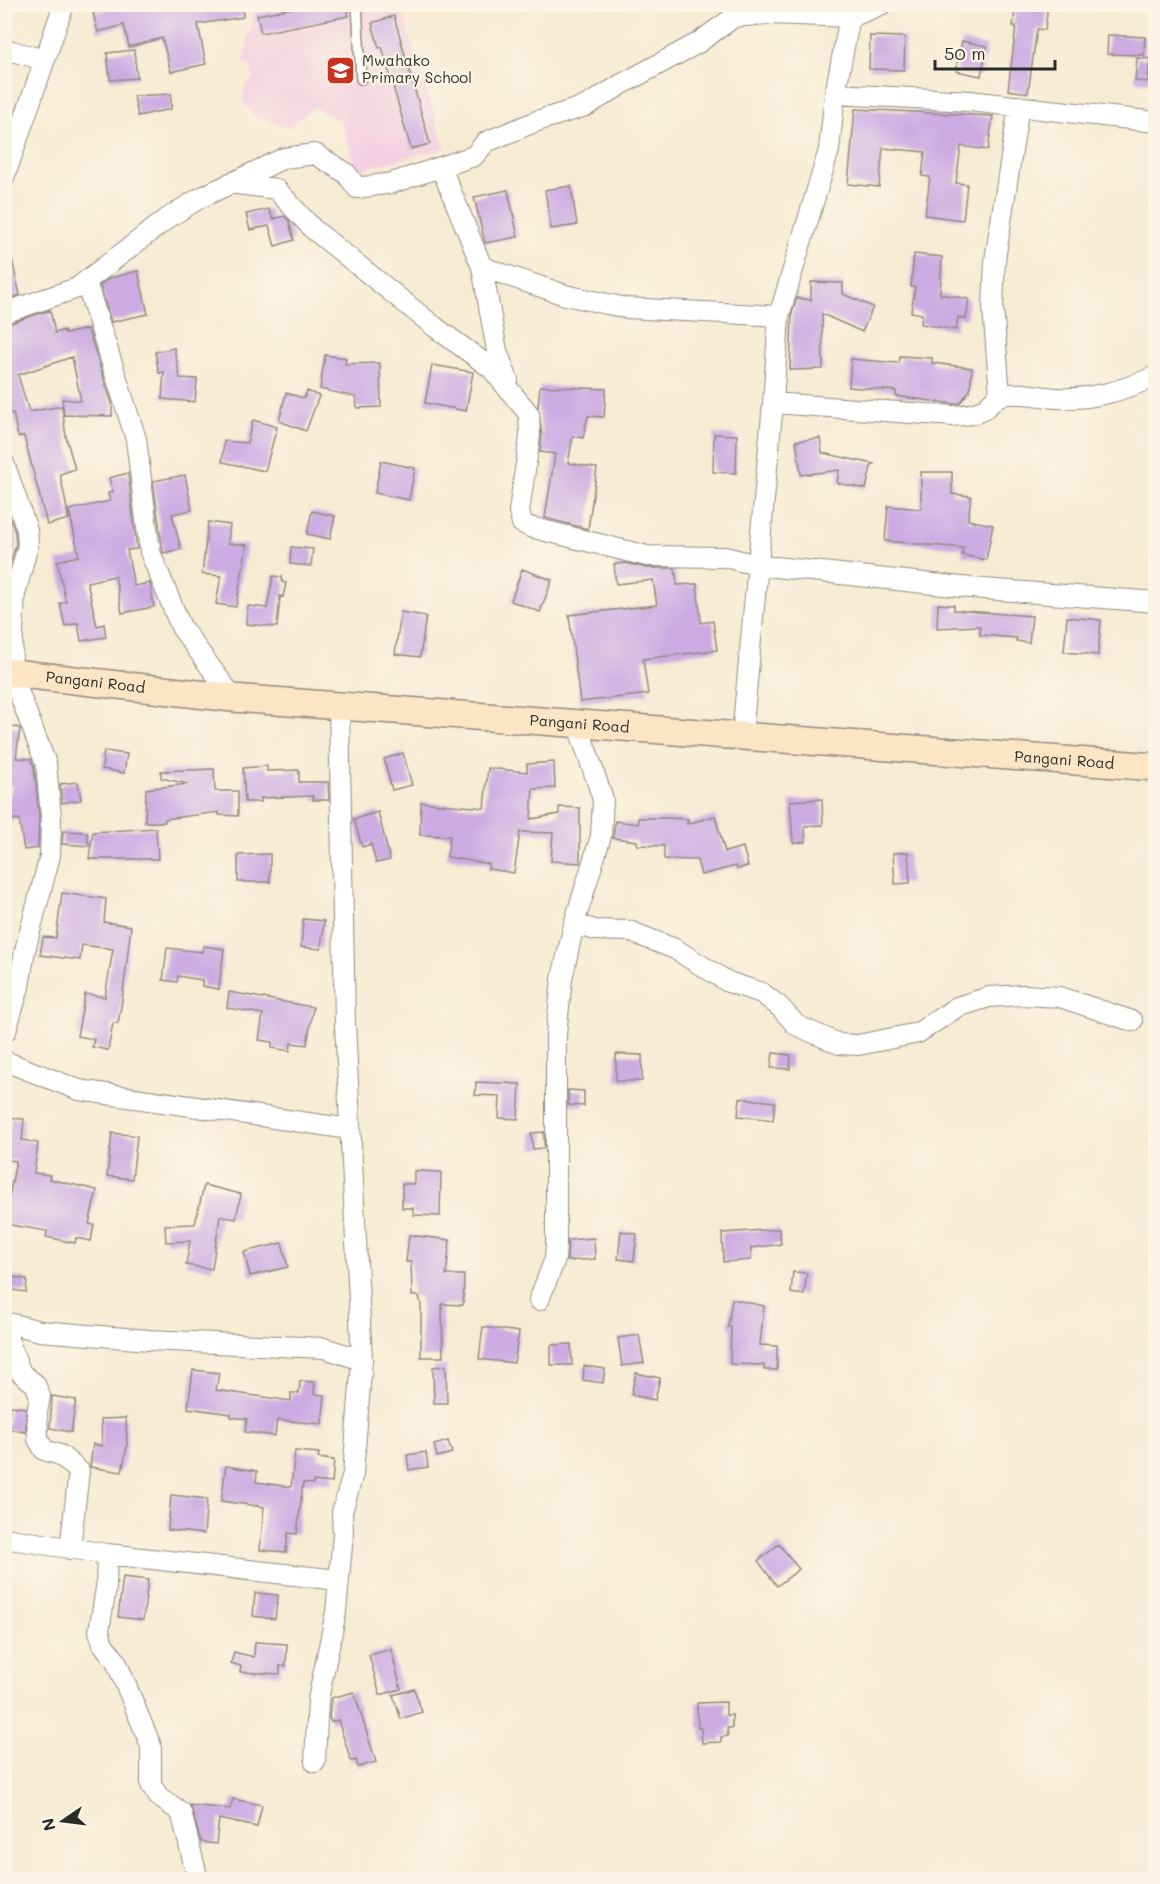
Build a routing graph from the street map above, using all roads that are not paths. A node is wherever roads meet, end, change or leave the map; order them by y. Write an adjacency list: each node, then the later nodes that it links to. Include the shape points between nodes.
1 (64, 4): 6 (street)
2 (357, 4): 7 (lane)
3 (882, 4): 4 (street)
4 (851, 11): 8 (street); 11 (street, via 734,17 698,44 586,106 486,142 474,156)
5 (4, 49): 6 (street)
6 (45, 60): 12 (street)
7 (361, 79)
8 (835, 94): 9 (street); 17 (street, via 829,150)
9 (1019, 106): 10 (street); 20 (street, via 995,260 993,308)
10 (1155, 122)
11 (441, 167): 13 (street, via 392,183 357,188 346,173 315,154 284,158); 14 (street)
12 (4, 178)
13 (230, 183): 15 (street, via 168,218); 19 (street, via 276,189 313,229 491,368)
14 (482, 267): 17 (street, via 565,296 626,308); 19 (street, via 497,351)
15 (86, 282): 16 (street, via 47,300); 26 (street, via 136,439 150,552 181,627)
16 (4, 313)
17 (779, 316): 21 (street)
18 (1155, 376): 20 (street, via 1118,393 1059,398)
19 (514, 394): 23 (street, via 529,414 530,436 519,512 522,523 540,531 647,556 725,557)
20 (1000, 395): 21 (street, via 984,409 953,416)
21 (773, 403): 23 (street)
22 (4, 463): 25 (street, via 27,530 28,545 15,594)
23 (757, 565): 24 (street, via 971,588); 29 (street)
24 (1155, 602)
25 (8, 672): 26 (main road, Pangani Road); 33 (street, via 46,764 51,818 50,856 24,950 19,987)
26 (233, 698): 27 (main road, Pangani Road)
27 (339, 706): 28 (main road, Pangani Road); 35 (street)
28 (577, 723): 29 (main road, Pangani Road); 31 (street, via 603,799 601,836)
29 (742, 736): 30 (main road, Pangani Road)
30 (1155, 767)
31 (574, 924): 32 (street, via 595,930 628,931 675,949 728,982 762,993 796,1025 839,1044 858,1045 918,1033 957,1007 989,997 1060,997); 36 (street, via 562,979 556,1035 555,1259)
32 (1132, 1021)
33 (5, 1027): 34 (street)
34 (6, 1066): 35 (street, via 79,1090)
35 (350, 1129): 39 (street)
36 (538, 1300)
37 (4, 1322): 39 (street, via 40,1331 149,1340 324,1348)
38 (4, 1329): 41 (street, via 21,1373 34,1384 40,1396 38,1439 45,1450 60,1455 79,1471)
39 (362, 1360): 43 (street, via 353,1474 342,1512)
40 (4, 1538): 41 (street)
41 (69, 1549): 42 (street)
42 (107, 1554): 43 (street); 45 (street, via 99,1631 117,1661 151,1746 151,1785 159,1797 181,1812)
43 (338, 1581): 44 (street, via 336,1612 318,1700)
44 (315, 1762)
45 (198, 1880)

